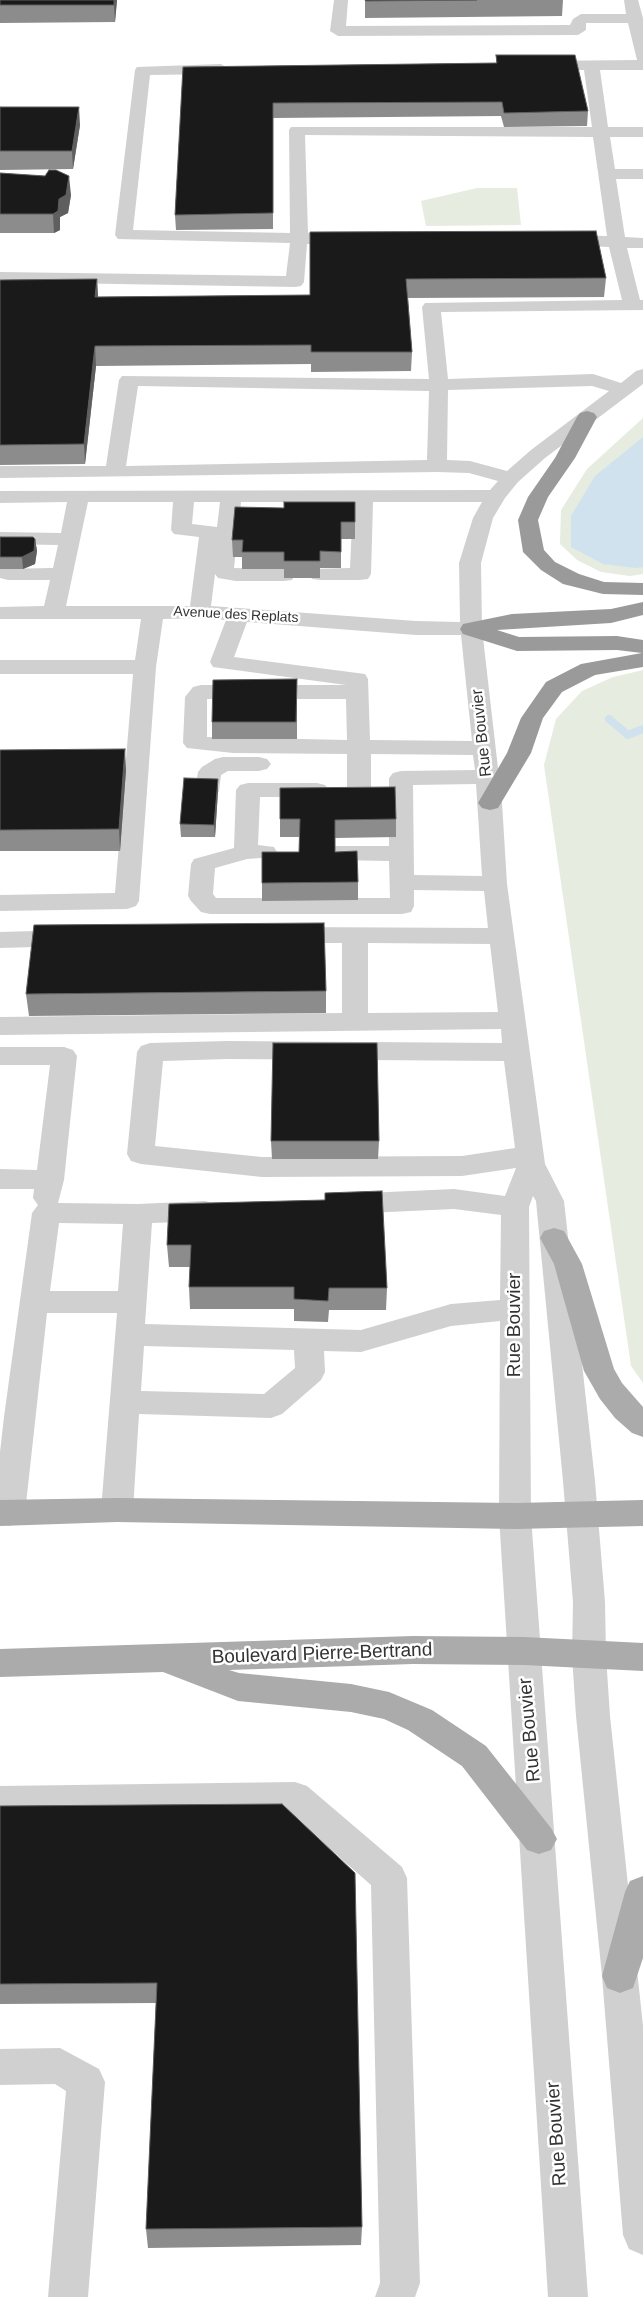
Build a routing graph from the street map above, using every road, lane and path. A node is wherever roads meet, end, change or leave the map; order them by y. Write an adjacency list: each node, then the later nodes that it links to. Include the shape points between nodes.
1 (341, 0): 3 (street, via 338,31 578,30 581,19)
2 (631, 0): 3 (street)
3 (635, 18): 4 (street)
4 (643, 58)
5 (590, 65): 6 (street); 7 (street); 9 (street)
6 (643, 65)
7 (521, 66)
8 (233, 69): 18 (street, via 143,70)
9 (600, 132): 10 (street); 11 (street); 13 (street, via 297,130)
10 (643, 132)
11 (607, 174): 12 (street); 16 (street)
12 (643, 174)
13 (299, 237): 14 (street); 18 (street); 18 (street, via 295,282)
14 (366, 238)
15 (545, 240): 16 (street)
16 (617, 243): 17 (street); 20 (street)
17 (643, 243)
18 (121, 257): 19 (street)
19 (0, 277)
20 (637, 304): 22 (street, via 431,307)
21 (643, 375): 23 (street, Rue Bouvier)
22 (439, 385): 23 (street, via 593,380); 25 (street); 27 (street, via 129,380)
23 (625, 390): 24 (street, Rue Bouvier)
24 (587, 417): 28 (street, Rue Bouvier); 41 (highway, via 565,458 538,497 528,520 534,552 548,566 571,579 603,588)
25 (437, 466): 27 (street); 28 (street, via 470,467)
26 (0, 472): 27 (street)
27 (115, 472)
28 (512, 478): 32 (street, Rue Bouvier)
29 (79, 496): 30 (street); 33 (street); 36 (street)
30 (184, 496): 31 (street); 45 (street, via 181,530 210,531)
31 (230, 496): 34 (street); 40 (street, via 223,570 236,575)
32 (496, 496): 34 (street); 48 (street, Rue Bouvier, via 483,518 472,556)
33 (0, 497)
34 (363, 497): 39 (street, via 360,574)
35 (0, 538): 36 (street)
36 (70, 538): 38 (street)
37 (8, 574): 38 (street)
38 (61, 574): 44 (street)
39 (320, 574)
40 (284, 575)
41 (643, 589)
42 (643, 608): 48 (highway, via 611,616 512,620)
43 (153, 611): 44 (street, Avenue des Replats); 45 (street, Avenue des Replats); 52 (street)
44 (54, 612): 46 (street, Avenue des Replats)
45 (200, 612): 47 (street, Avenue des Replats)
46 (0, 613)
47 (240, 615): 48 (street, Avenue des Replats); 53 (street, via 220,662 357,679)
48 (471, 629): 49 (highway, via 517,644 616,643); 54 (street, Rue Bouvier)
49 (643, 647)
50 (643, 660): 62 (highway, via 590,669 554,687 532,718 519,753)
51 (0, 667): 52 (street)
52 (145, 667): 56 (street)
53 (358, 692): 57 (street); 57 (street, via 201,692 196,697 195,743)
54 (484, 748): 57 (street); 58 (street, Rue Bouvier)
55 (112, 752): 56 (street)
56 (140, 753): 71 (street, via 127,901)
57 (359, 756): 60 (street); 61 (street, via 223,764 210,772)
58 (487, 777): 59 (street); 62 (street, Rue Bouvier)
59 (401, 784): 60 (street); 67 (street)
60 (359, 790): 64 (street, via 319,798 248,790)
61 (207, 791)
62 (490, 803): 70 (street, Rue Bouvier)
63 (203, 837): 68 (street)
64 (246, 852): 65 (street); 68 (street)
65 (290, 853)
66 (335, 853): 67 (street)
67 (402, 854): 69 (street)
68 (203, 864): 69 (street, via 200,896 210,906 402,906)
69 (402, 882): 70 (street)
70 (495, 884): 74 (street, Rue Bouvier)
71 (0, 903)
72 (262, 935): 73 (street)
73 (355, 935): 74 (street); 78 (street)
74 (502, 936): 77 (street, Rue Bouvier)
75 (98, 938): 76 (street)
76 (0, 940)
77 (512, 1020): 78 (street); 80 (street, Rue Bouvier)
78 (356, 1022): 79 (street)
79 (0, 1026)
80 (515, 1052): 82 (street, Rue Bouvier); 82 (street, via 150,1052 141,1154 262,1168 462,1166)
81 (0, 1056): 84 (street, via 64,1056)
82 (530, 1160): 86 (street, Rue Bouvier); 90 (street, Rue Bouvier, via 550,1200)
83 (0, 1179): 84 (street)
84 (50, 1180): 88 (street)
85 (320, 1205): 86 (street, via 454,1199)
86 (515, 1207): 93 (street, Rue Bouvier)
87 (234, 1209): 89 (street)
88 (46, 1213): 89 (street); 91 (street)
89 (138, 1214): 92 (street)
90 (554, 1238): 98 (main road, via 568,1264 600,1372 626,1410); 101 (street, Rue Bouvier)
91 (33, 1302): 92 (street); 97 (street)
92 (132, 1302): 94 (street)
93 (515, 1309): 95 (street, via 451,1314 361,1341); 103 (street, Rue Bouvier)
94 (130, 1335): 95 (street); 96 (street)
95 (309, 1339): 96 (street, via 310,1372 271,1406)
96 (125, 1402): 99 (street)
97 (9, 1417): 100 (street)
98 (643, 1425)
99 (117, 1510): 100 (main road); 103 (main road)
100 (5, 1513)
101 (582, 1513): 102 (main road); 103 (main road); 105 (street, Rue Bouvier, via 589,1602)
102 (643, 1513)
103 (515, 1516): 104 (street, Rue Bouvier)
104 (524, 1651): 105 (main road, Boulevard Pierre-Bertrand); 107 (main road, Boulevard Pierre-Bertrand, via 413,1650); 110 (street, Rue Bouvier)
105 (589, 1656): 106 (main road, Boulevard Pierre-Bertrand); 112 (street, Rue Bouvier)
106 (643, 1657)
107 (163, 1659): 108 (main road, Boulevard Pierre-Bertrand); 110 (main road, via 238,1687 351,1698 389,1706 420,1720 474,1756)
108 (0, 1663)
109 (0, 1801): 116 (street, via 295,1797 389,1878 400,2283)
110 (538, 1839): 117 (street, Rue Bouvier)
111 (643, 1892): 112 (main road)
112 (620, 1976): 114 (street, Rue Bouvier)
113 (0, 2067): 115 (street, via 60,2066 86,2082)
114 (643, 2235)
115 (68, 2297)
116 (394, 2297)
117 (568, 2297)

